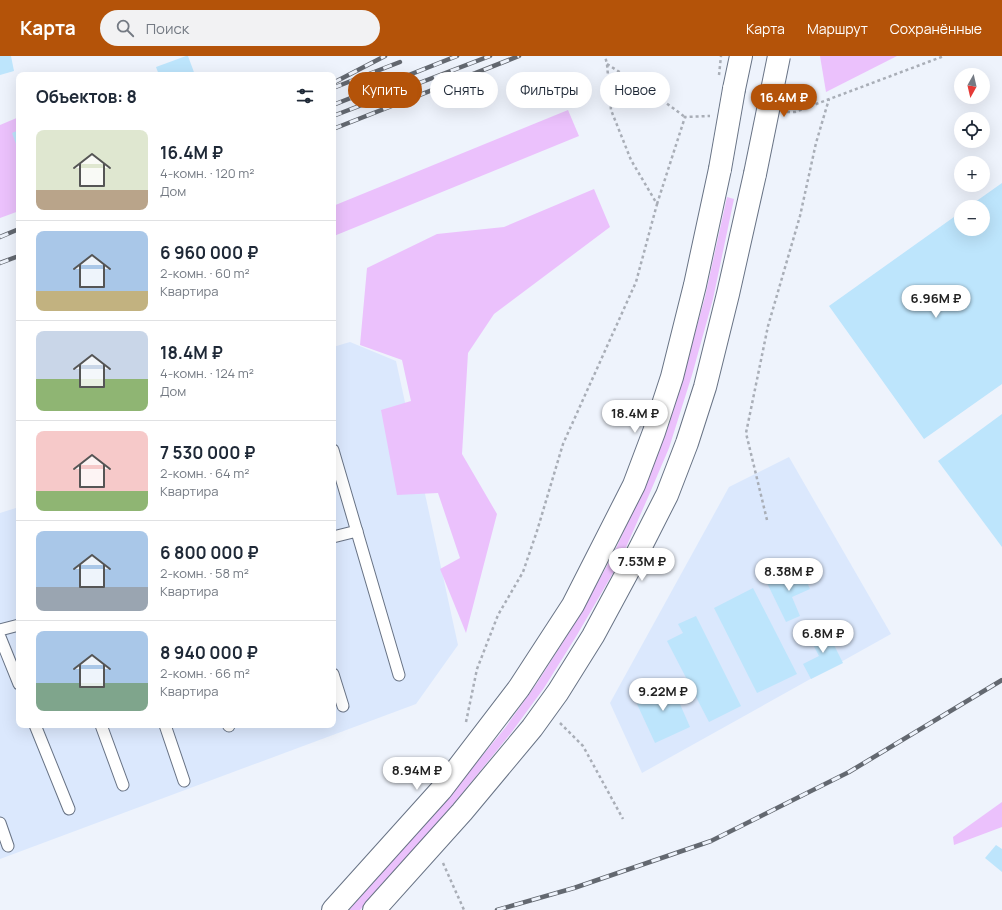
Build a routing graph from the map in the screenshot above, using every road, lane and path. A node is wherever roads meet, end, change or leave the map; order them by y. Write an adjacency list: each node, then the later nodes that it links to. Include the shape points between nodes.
1 (605, 56): 4 (path)
2 (740, 56): 30 (main road, bridge, via 695,285 672,377 634,485 573,605 519,688 441,790)
3 (779, 56): 31 (main road, bridge, via 755,174 705,387 667,495 593,636 558,692 532,728 462,812)
4 (607, 64): 6 (path); 19 (path, via 611,110 631,160 657,204 636,282 563,444 523,572 498,615 478,668)
5 (829, 99): 8 (path, via 816,143 800,216 768,326 746,432)
6 (684, 117)
7 (336, 460): 9 (lane)
8 (767, 520)
9 (357, 531): 10 (lane); 14 (lane)
10 (336, 536)
11 (16, 626): 12 (lane)
12 (0, 630)
13 (0, 637): 15 (lane)
14 (399, 675)
15 (16, 677)
16 (336, 684): 17 (lane)
17 (343, 706)
18 (558, 720): 26 (path, via 583,746)
19 (466, 725)
20 (36, 728): 25 (lane)
21 (102, 728): 24 (lane)
22 (166, 728): 23 (lane)
23 (184, 781)
24 (123, 785)
25 (69, 809)
26 (623, 819)
27 (0, 823): 28 (lane)
28 (8, 846)
29 (440, 857): 32 (path)
30 (333, 910)
31 (374, 910)
32 (464, 910)

